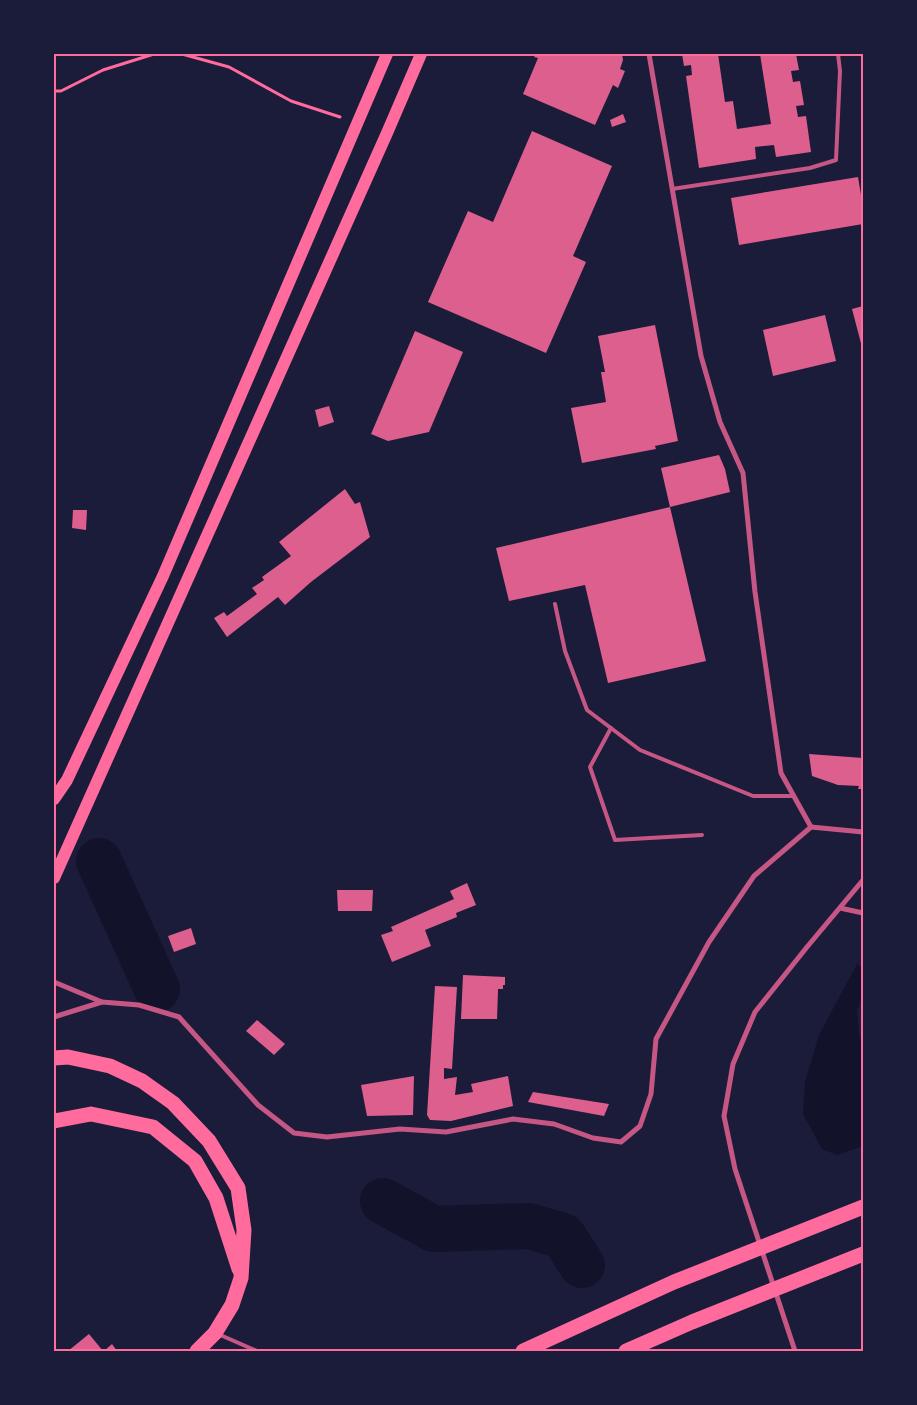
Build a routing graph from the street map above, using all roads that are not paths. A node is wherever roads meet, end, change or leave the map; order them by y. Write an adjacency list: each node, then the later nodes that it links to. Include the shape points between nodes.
1 (387, 54): 9 (main road, via 163,576 67,780)
2 (421, 54): 13 (main road)
3 (649, 54): 5 (street)
4 (838, 54): 5 (lane, via 836,160 810,168)
5 (672, 189): 8 (street, via 701,356 720,422 742,473 781,773)
6 (555, 604): 7 (lane, via 565,651 587,710)
7 (611, 728): 8 (lane, via 640,750 753,796); 12 (lane, via 590,767 615,840)
8 (794, 796): 10 (street)
9 (54, 799)
10 (811, 827): 11 (street); 18 (street, via 754,876 709,942 656,1039 651,1094 640,1126 621,1142 593,1138 554,1124 513,1119 446,1132 400,1129 328,1137 294,1133 258,1106 179,1017 139,1005)
11 (863, 832)
12 (702, 835)
13 (54, 878)
14 (863, 880): 15 (street)
15 (840, 908): 16 (street); 30 (street, via 756,1012 733,1064 724,1116 735,1170)
16 (863, 913)
17 (54, 982): 18 (street)
18 (102, 1002): 19 (street)
19 (54, 1017)
20 (54, 1058): 24 (highway, via 68,1057 110,1066 142,1081 172,1104 209,1141 238,1188 244,1230)
21 (54, 1121): 24 (highway, via 92,1114 153,1127 195,1162 216,1198)
22 (863, 1207): 28 (highway, via 674,1282)
23 (863, 1254): 29 (highway)
24 (241, 1278): 25 (highway, via 232,1305)
25 (215, 1333): 26 (highway); 27 (lane)
26 (197, 1351)
27 (258, 1351)
28 (523, 1351)
29 (626, 1351)
30 (795, 1351)

